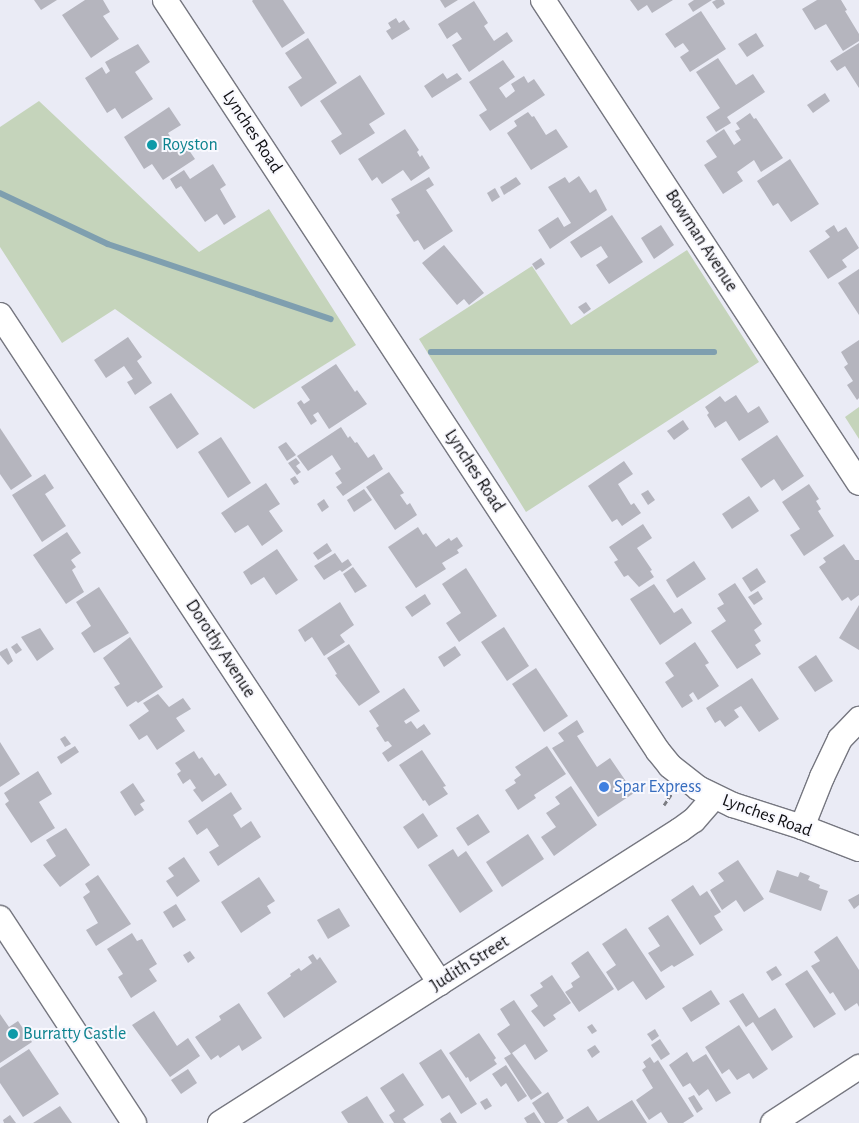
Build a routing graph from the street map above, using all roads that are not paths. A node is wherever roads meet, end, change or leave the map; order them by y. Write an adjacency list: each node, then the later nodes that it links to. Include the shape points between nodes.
1 (165, 0): 6 (street, Lynches Road, via 658,750 684,778)
2 (543, 0): 4 (street, Bowman Avenue)
3 (0, 315): 10 (street, Dorothy Avenue)
4 (859, 483)
5 (859, 719): 7 (street, via 840,739)
6 (714, 797): 7 (street, Lynches Road); 10 (street, Judith Street, via 694,820 680,830)
7 (802, 827): 8 (street, Lynches Road)
8 (859, 849)
9 (0, 918): 12 (street)
10 (440, 983): 13 (street, Judith Street)
11 (859, 1067): 14 (street)
12 (134, 1123)
13 (220, 1123)
14 (773, 1123)

